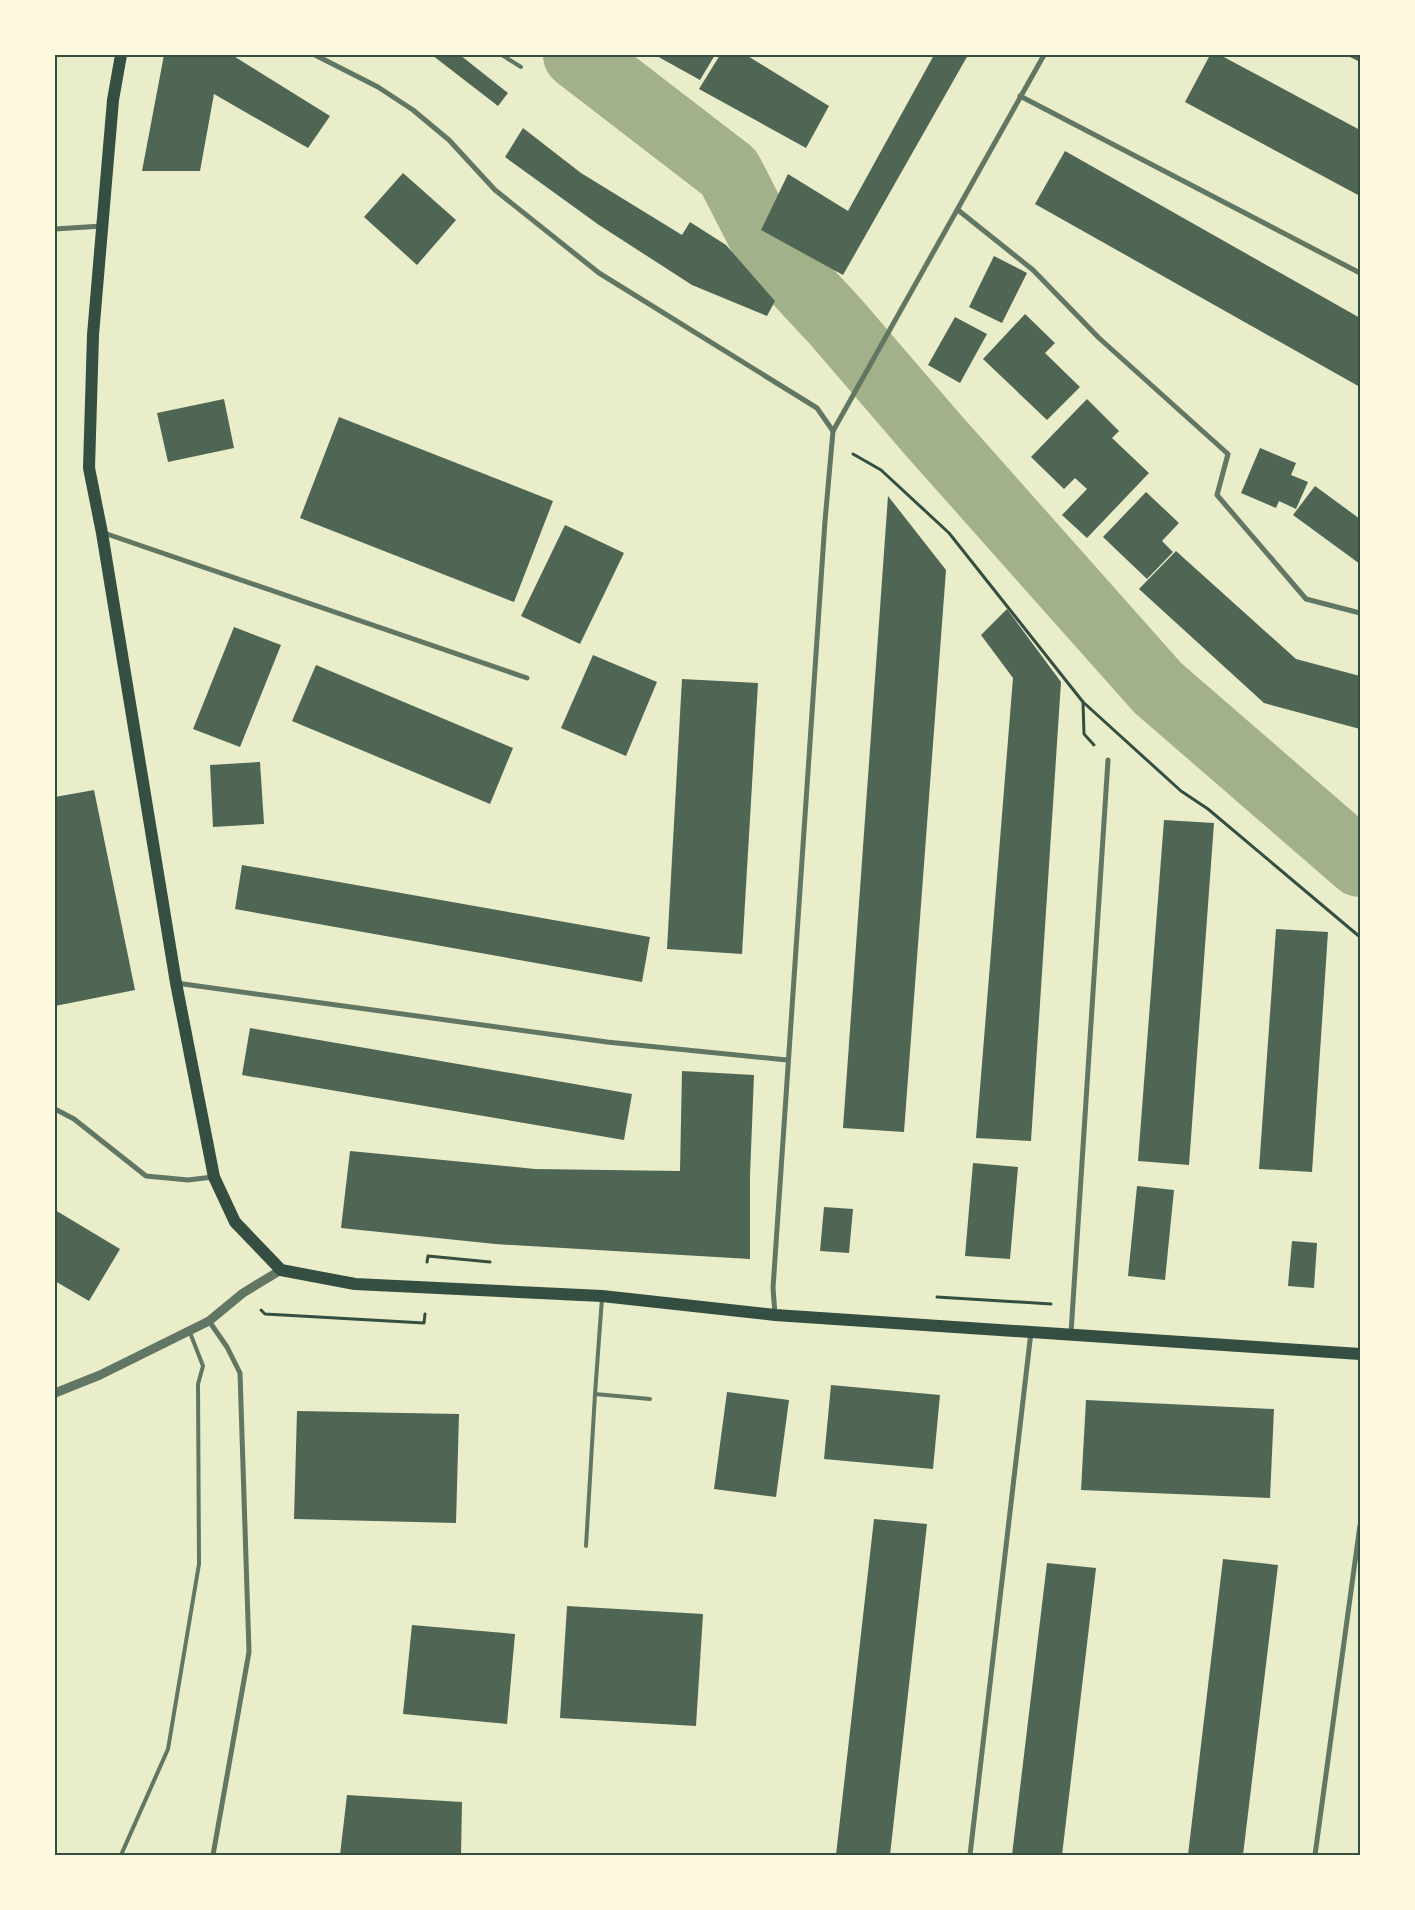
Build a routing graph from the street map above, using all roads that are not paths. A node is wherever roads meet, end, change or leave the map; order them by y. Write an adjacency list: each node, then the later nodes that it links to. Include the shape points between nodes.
1 (120, 55): 8 (main road)
2 (315, 55): 11 (street, via 378,87 413,110 449,140 495,190 599,273 817,408)
3 (502, 55): 5 (lane)
4 (1044, 55): 6 (street)
5 (521, 67)
6 (1020, 96): 7 (street); 10 (street)
7 (958, 210): 11 (street); 13 (street, via 1033,270 1099,338 1228,454 1217,494 1306,599)
8 (102, 226): 9 (street); 12 (main road, via 93,335 89,468)
9 (55, 230)
10 (1360, 273)
11 (833, 431): 17 (street)
12 (102, 532): 14 (street); 16 (main road)
13 (1360, 613)
14 (527, 678)
15 (1108, 760): 26 (street)
16 (176, 983): 17 (street, via 607,1042); 19 (main road)
17 (787, 1060): 22 (street, via 773,1288)
18 (55, 1109): 19 (street, via 74,1119 146,1176 188,1180)
19 (214, 1177): 20 (main road, via 235,1222)
20 (281, 1270): 21 (main road, via 355,1284); 23 (street, via 242,1293)
21 (602, 1296): 22 (main road); 29 (lane)
22 (775, 1315): 25 (main road)
23 (209, 1321): 24 (street); 34 (street, via 240,1373 249,1652)
24 (189, 1330): 28 (street, via 100,1375); 33 (lane, via 202,1366 198,1384 199,1564 168,1749)
25 (1031, 1331): 26 (main road); 35 (street)
26 (1071, 1335): 27 (main road)
27 (1360, 1354)
28 (55, 1393)
29 (595, 1394): 30 (lane); 32 (lane)
30 (650, 1399)
31 (1360, 1525): 36 (street)
32 (586, 1546)
33 (121, 1855)
34 (212, 1855)
35 (970, 1855)
36 (1315, 1855)

